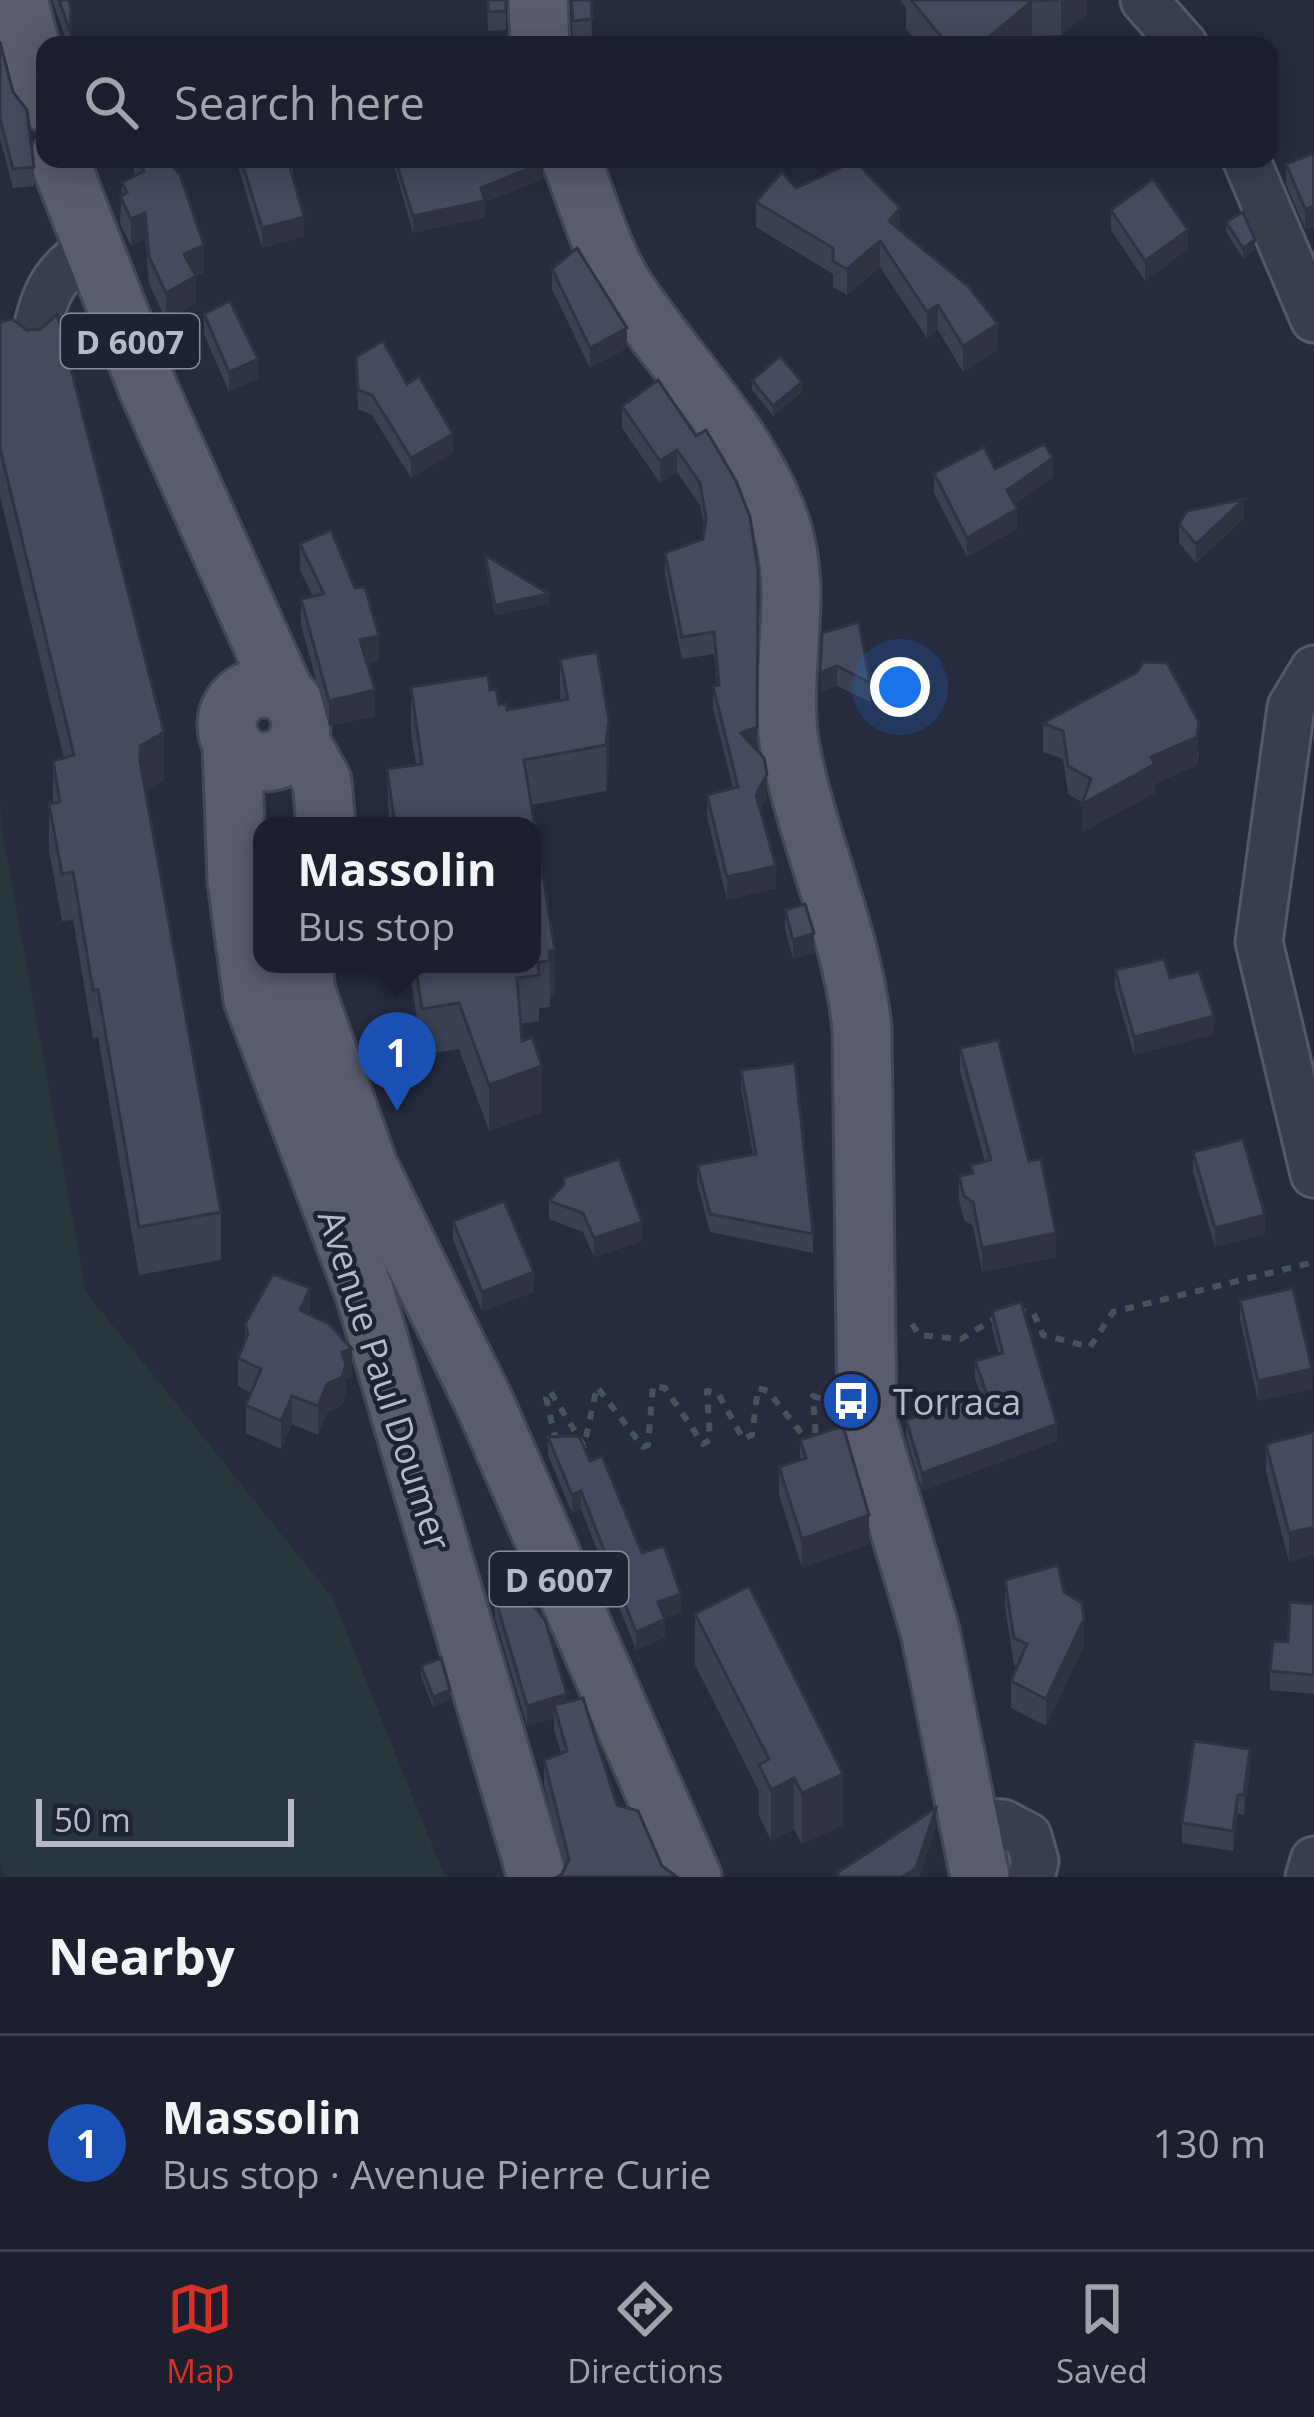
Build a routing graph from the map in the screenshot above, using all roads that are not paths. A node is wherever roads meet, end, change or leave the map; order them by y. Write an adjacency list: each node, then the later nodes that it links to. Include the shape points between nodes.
1 (18, 0): 6 (main road)
2 (538, 0): 4 (main road)
3 (1144, 0): 5 (street)
4 (540, 36)
5 (1176, 36)
6 (36, 69)
7 (62, 168): 10 (main road, D 6007)
8 (575, 168): 21 (main road, via 624,288 748,459 780,522 792,587 789,741 856,972 862,1028 867,1421 931,1631)
9 (1250, 168): 11 (street)
10 (92, 249): 12 (street, via 55,277); 14 (main road, D 6007, via 206,522)
11 (1314, 319)
12 (33, 351)
13 (1314, 669): 19 (street, via 1291,707 1259,942)
14 (260, 745): 15 (main road, D 6007, via 296,792); 16 (main road, D 6007, via 322,781); 23 (main road, Avenue Paul Doumer, via 237,881 253,999 365,1294)
15 (299, 817)
16 (325, 817)
17 (304, 973): 20 (main road, D 6007, via 369,1168)
18 (337, 973): 20 (main road, D 6007, via 350,1041 398,1155)
19 (1314, 1174)
20 (428, 1280): 24 (main road, D 6007)
21 (975, 1850): 25 (street, via 1003,1822 1028,1836)
22 (1314, 1860): 26 (street)
23 (537, 1877)
24 (692, 1877)
25 (1031, 1877)
26 (1309, 1877)

